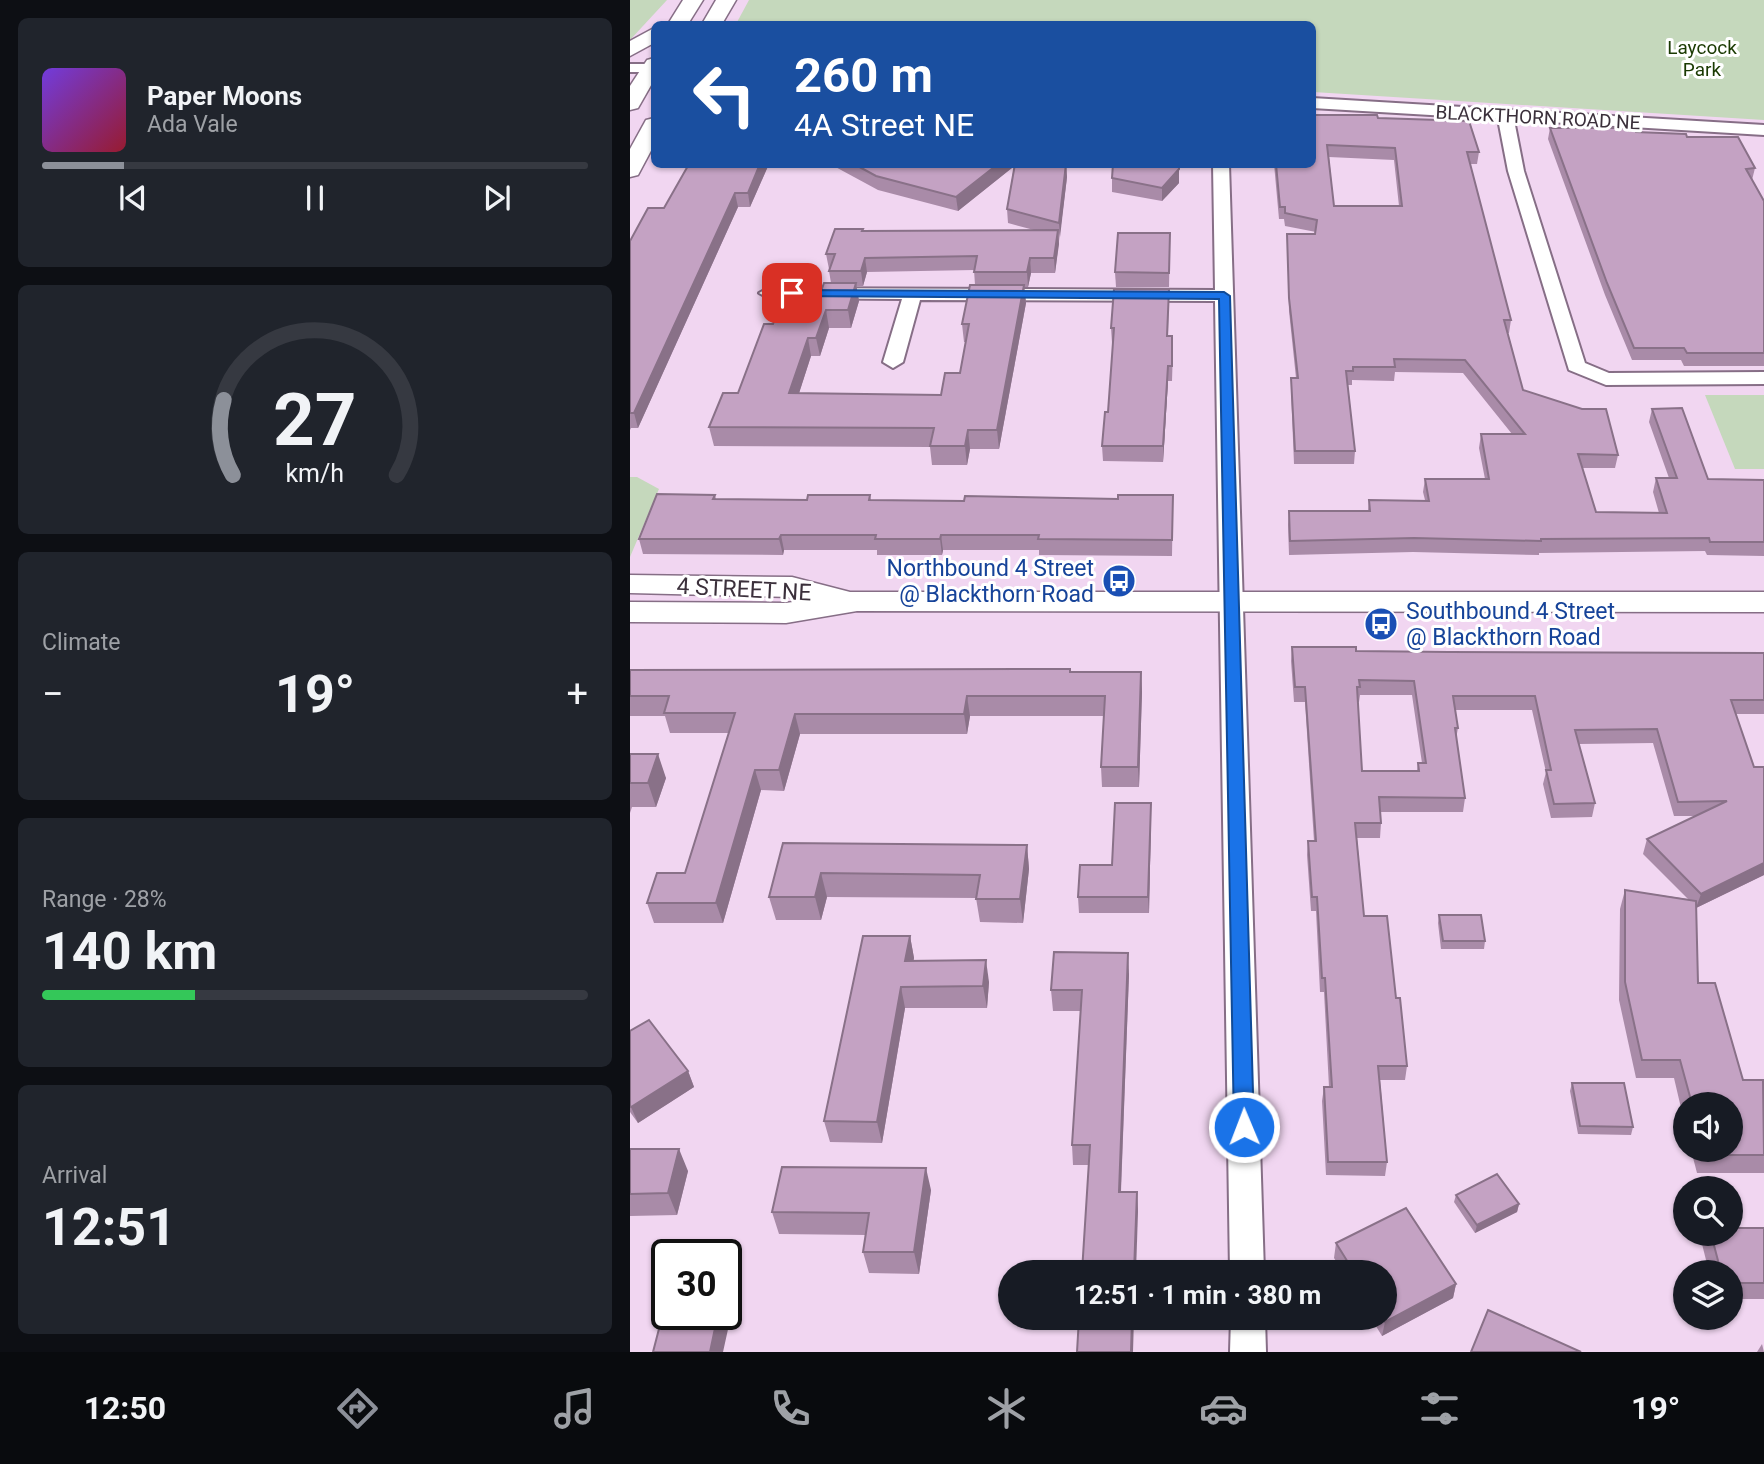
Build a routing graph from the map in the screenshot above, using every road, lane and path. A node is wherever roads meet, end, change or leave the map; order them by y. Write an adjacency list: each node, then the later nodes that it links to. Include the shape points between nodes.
1 (726, 0): 2 (main road)
2 (714, 21)
3 (651, 36): 4 (main road)
4 (630, 50)
5 (648, 67): 6 (main road)
6 (630, 103)
7 (1316, 103): 8 (street, BLACKTHORN ROAD NE)
8 (1505, 115): 10 (street, BLACKTHORN ROAD NE); 17 (street, via 1516,172 1576,366 1606,379)
9 (651, 131): 12 (main road)
10 (1763, 131)
11 (1221, 168): 15 (street)
12 (630, 170)
13 (768, 293): 14 (street)
14 (912, 295): 15 (street); 16 (street)
15 (1224, 296): 21 (street)
16 (893, 362)
17 (1764, 379)
18 (630, 584): 19 (street, 4 STREET NE, via 792,587)
19 (856, 601): 21 (street, 4 STREET NE); 22 (street, 4 STREET NE, via 786,613)
20 (1764, 602): 21 (street, 4 STREET NE)
21 (1232, 603): 23 (street)
22 (630, 612)
23 (1247, 1260)
24 (1248, 1330): 25 (street)
25 (1248, 1352)

